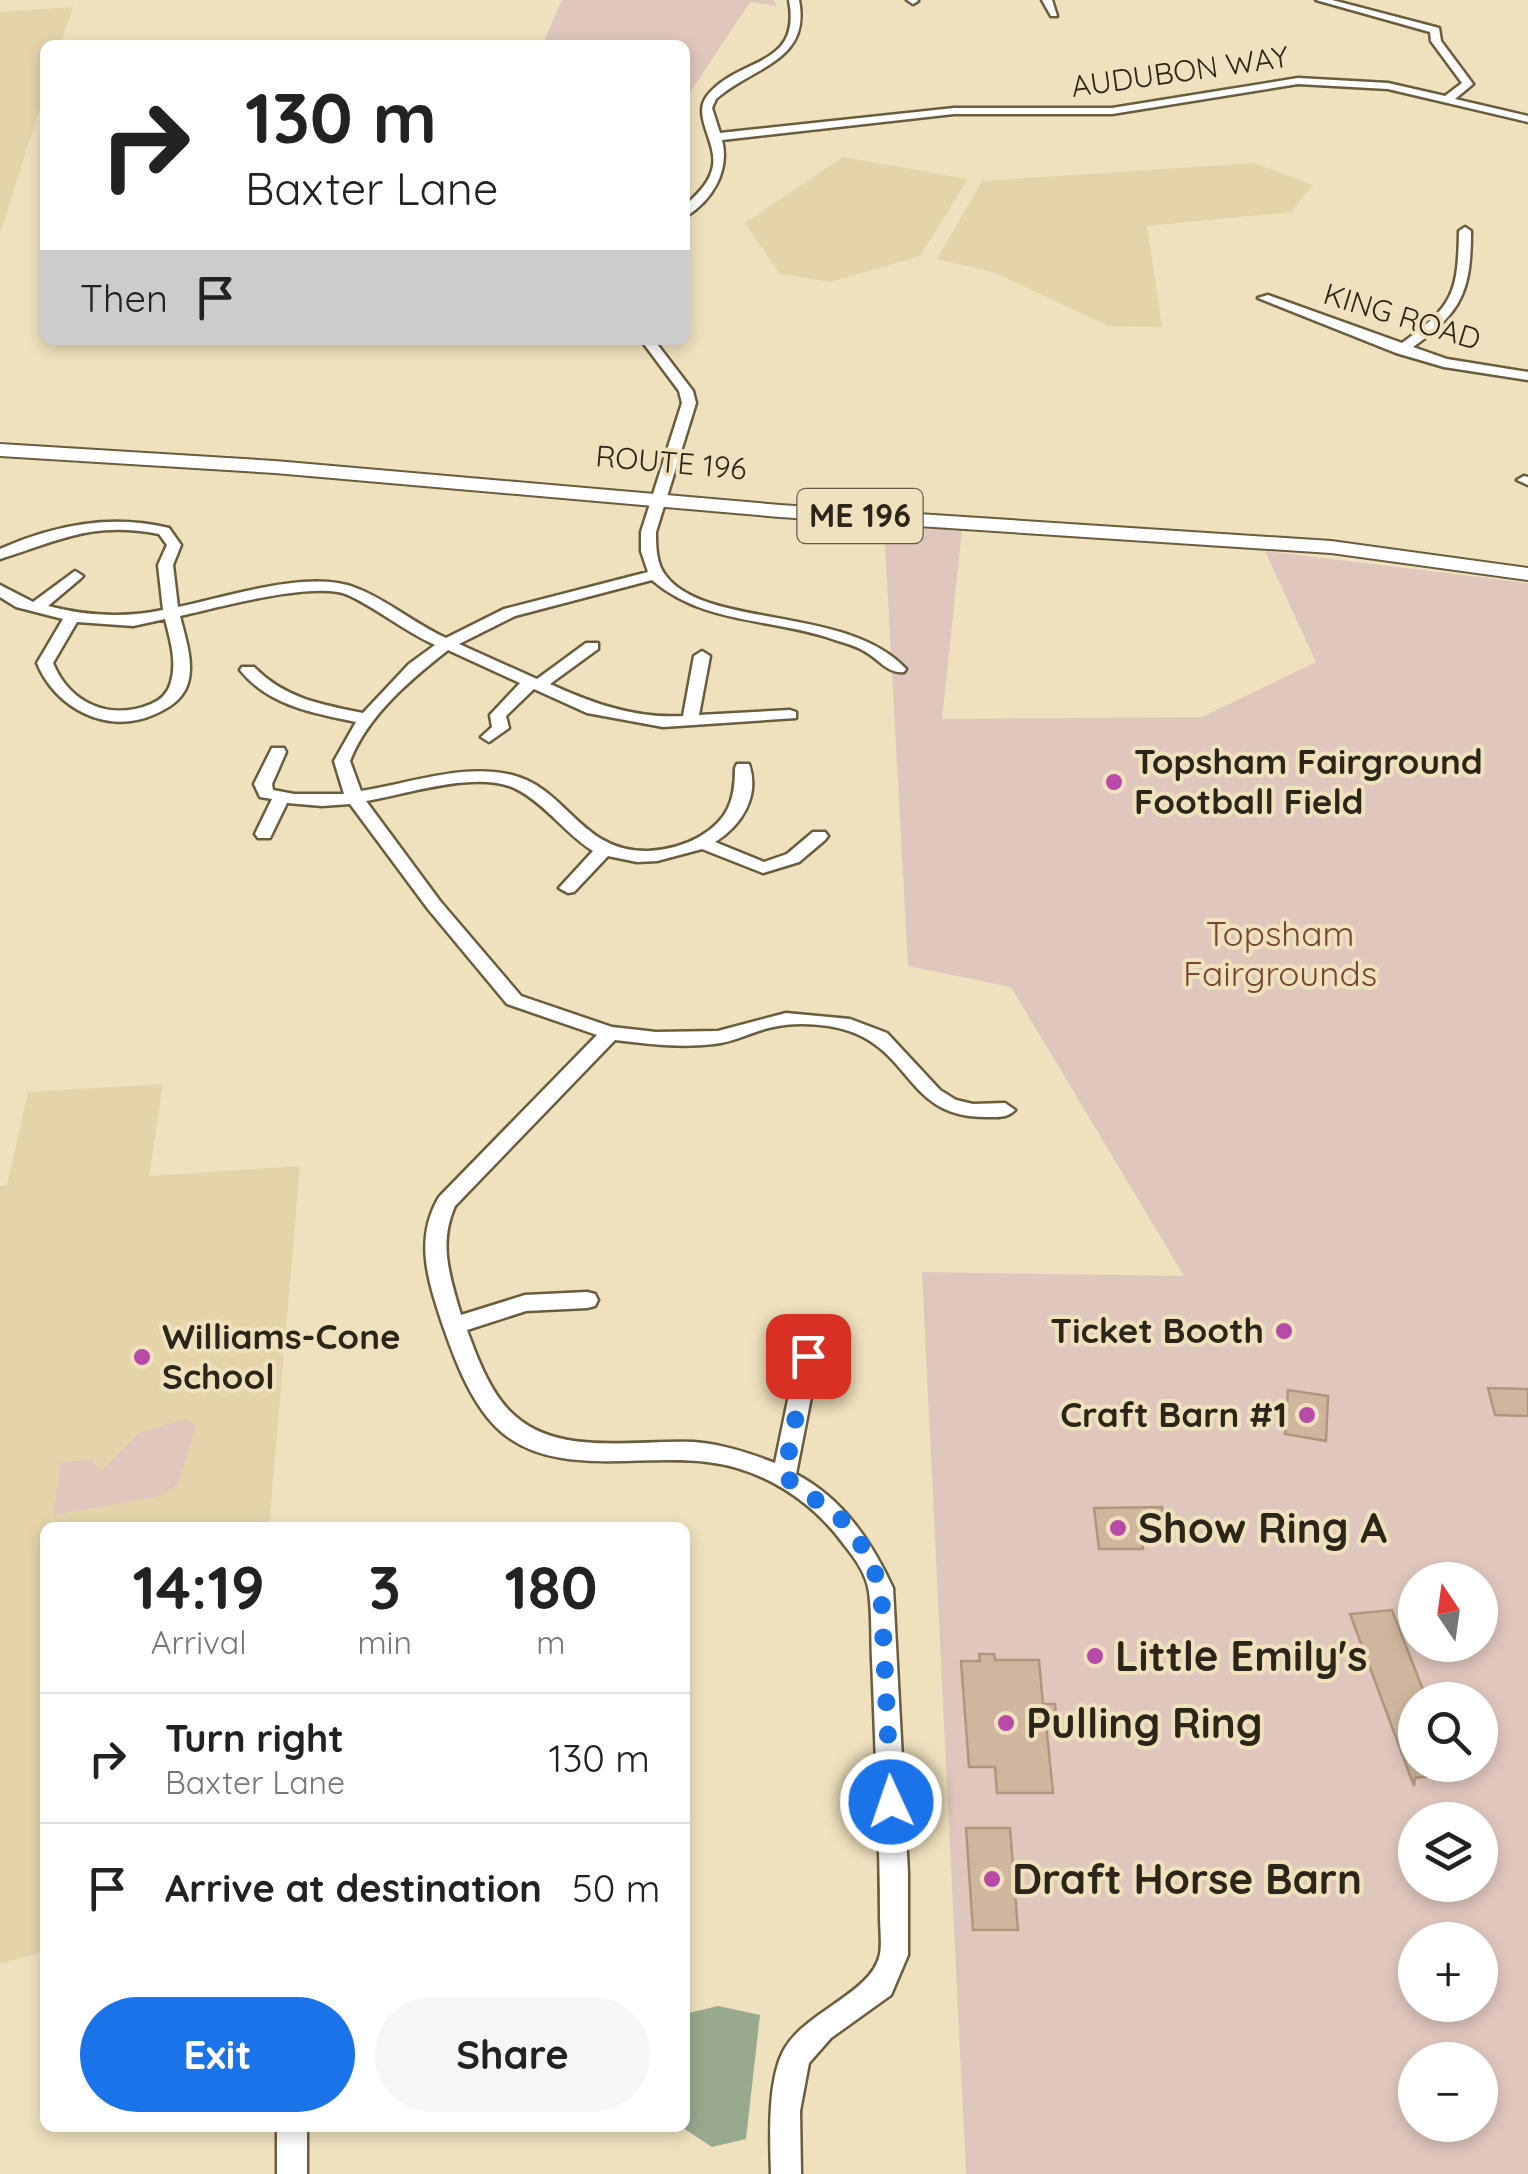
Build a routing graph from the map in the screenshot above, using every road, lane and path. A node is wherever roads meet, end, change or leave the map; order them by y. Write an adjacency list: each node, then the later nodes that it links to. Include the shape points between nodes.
1 (794, 0): 7 (street, via 797,31 782,53 706,106)
2 (1047, 0): 4 (street)
3 (1321, 0): 5 (street, via 1435,30 1468,84)
4 (1054, 14)
5 (1449, 98): 6 (street, AUDUBON WAY); 7 (street, AUDUBON WAY, via 1298,81 1112,112 954,110)
6 (1528, 119)
7 (717, 137): 8 (street, via 720,174)
8 (690, 207)
9 (1465, 231): 12 (street, via 1466,283 1446,318)
10 (1264, 298): 12 (street, KING ROAD)
11 (651, 345): 15 (street, via 689,403)
12 (1402, 350): 13 (street, KING ROAD)
13 (1528, 376)
14 (0, 450): 15 (highway, ROUTE 196 / ME 196)
15 (659, 497): 17 (highway, ROUTE 196 / ME 196, via 1364,550); 19 (street, via 648,551)
16 (0, 555): 24 (street, via 28,541 108,523 164,531 174,545 162,572)
17 (1528, 574)
18 (75, 576): 22 (street)
19 (656, 576): 26 (street, via 531,604); 29 (street, via 686,599 721,612 818,627 864,642)
20 (0, 590): 21 (street)
21 (16, 601): 22 (street); 23 (street)
22 (36, 608): 25 (street)
23 (0, 613)
24 (173, 616): 25 (street); 25 (street, via 182,648 178,686 155,712 126,718 96,715 51,680 45,663); 26 (street, via 288,589 332,586)
25 (72, 617)
26 (446, 641): 31 (street); 33 (street)
27 (592, 646): 31 (street)
28 (702, 656): 34 (street)
29 (898, 669)
30 (248, 670): 33 (street, via 261,686 303,705)
31 (541, 683): 34 (street, via 593,710); 35 (street, via 513,698)
32 (790, 715): 34 (street)
33 (367, 719): 38 (street, via 342,761)
34 (690, 720)
35 (490, 738)
36 (278, 752): 39 (street, via 263,784 266,793)
37 (743, 768): 42 (street, via 742,802)
38 (354, 796): 39 (street); 43 (street, via 467,779 513,780); 45 (street, via 514,1000)
39 (281, 798): 40 (street)
40 (264, 834)
41 (819, 836): 42 (street, via 794,858 763,868)
42 (704, 844): 43 (street, via 651,855)
43 (604, 850): 44 (street)
44 (568, 888)
45 (610, 1033): 46 (street, via 672,1040 732,1035 774,1020 820,1020 864,1029 943,1103 975,1113); 48 (street, via 446,1202 433,1227 433,1256)
46 (1004, 1110)
47 (587, 1300): 48 (street, via 525,1303)
48 (454, 1326): 50 (street, via 504,1420 530,1437 585,1451 717,1454)
49 (808, 1356): 50 (street)
50 (784, 1476): 53 (street, via 845,1522 881,1588 894,1872 891,1968 881,1985 821,2028 796,2056 785,2110)
51 (292, 2132): 52 (street)
52 (292, 2174)
53 (786, 2174)

